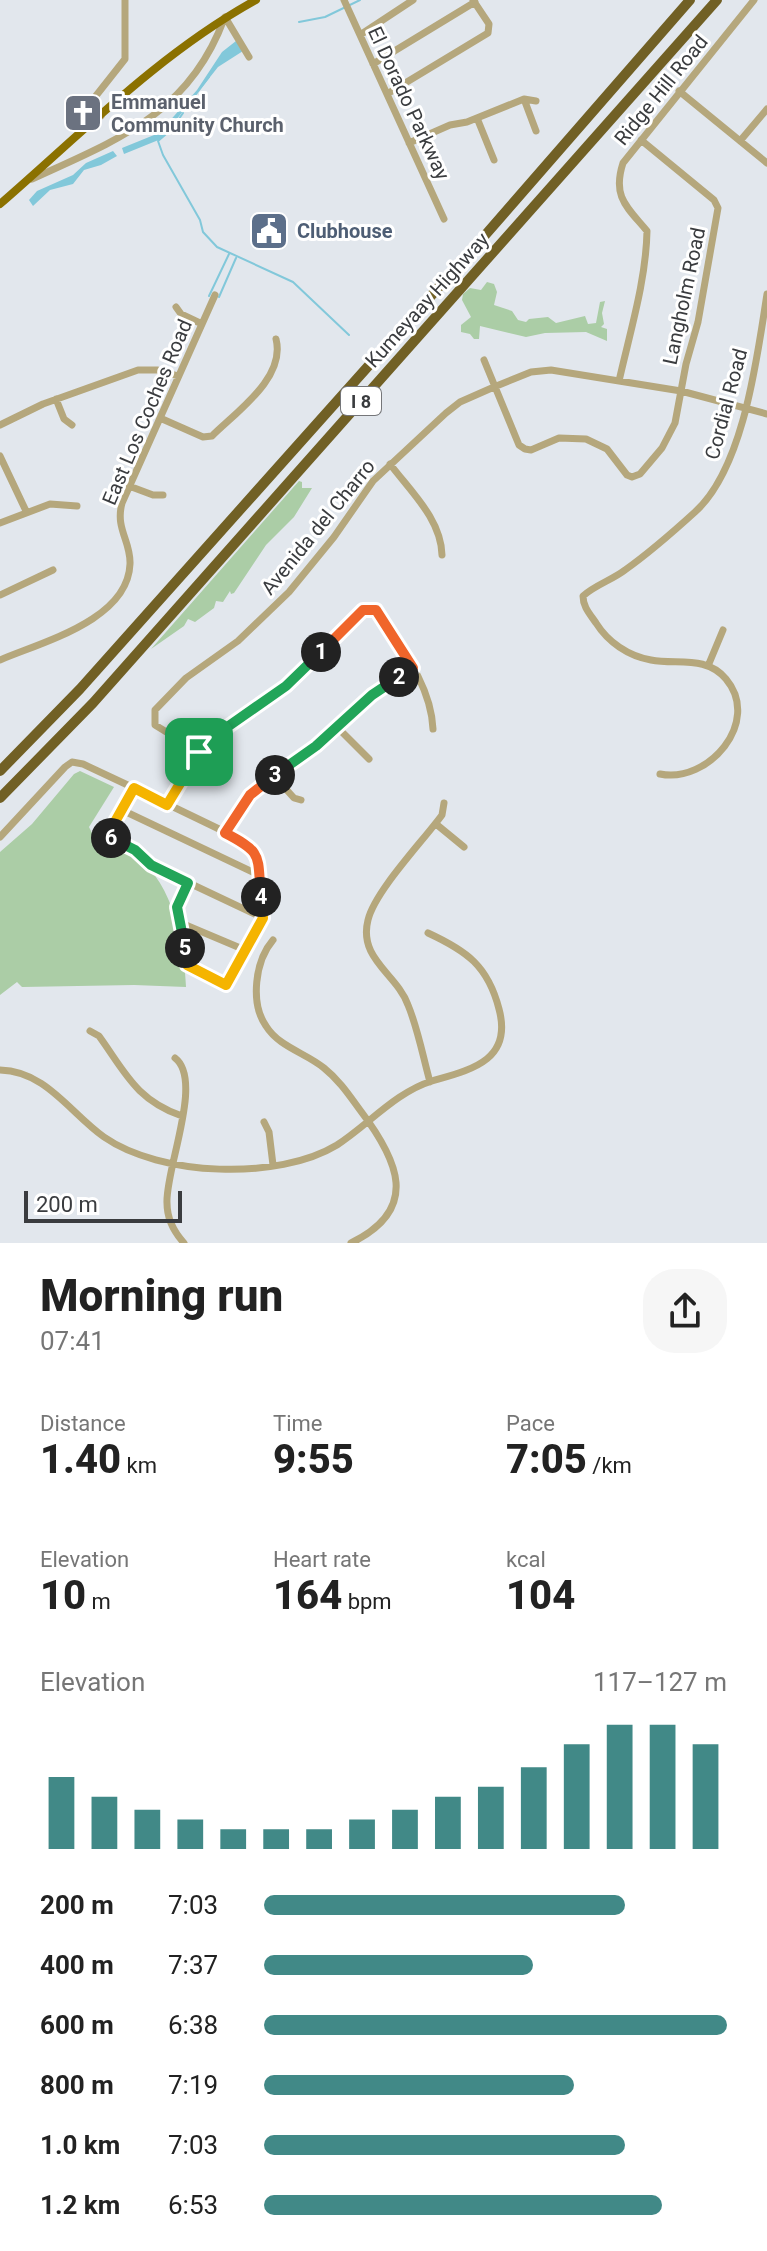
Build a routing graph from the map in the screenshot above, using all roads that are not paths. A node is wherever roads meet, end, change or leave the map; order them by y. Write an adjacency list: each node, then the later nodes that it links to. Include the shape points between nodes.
1 (125, 0): 18 (street, via 125,59 95,97 93,104)
2 (256, 0): 9 (main road)
3 (344, 0): 10 (street, El Dorado Parkway)
4 (413, 0): 10 (street)
5 (690, 0): 63 (highway, Kumeyaay Highway / I 8, via 80,689)
6 (717, 0): 67 (highway, Kumeyaay Highway / I 8, via 93,703)
7 (754, 0): 13 (street, Ridge Hill Road)
8 (474, 1): 12 (street); 14 (street, via 489,24 488,33)
9 (225, 17): 11 (street); 18 (main road); 26 (street, via 215,45 170,103 112,143)
10 (360, 35): 12 (street, El Dorado Parkway)
11 (249, 57)
12 (373, 64): 14 (street, El Dorado Parkway)
13 (679, 91): 21 (street, Ridge Hill Road); 22 (street)
14 (387, 94): 23 (street, El Dorado Parkway)
15 (524, 99): 16 (street); 19 (street); 20 (street)
16 (536, 101)
17 (767, 109): 22 (street)
18 (101, 116): 26 (main road)
19 (477, 118): 23 (street); 24 (street)
20 (536, 131)
21 (641, 140): 36 (street, Ridge Hill Road, via 623,163 619,185 623,202 647,231); 38 (street, Langholm Road, via 718,208)
22 (740, 141): 25 (street)
23 (409, 143): 28 (street, El Dorado Parkway)
24 (494, 160)
25 (767, 163)
26 (26, 181): 27 (main road)
27 (0, 204)
28 (444, 219)
29 (767, 294): 40 (street, Cordial Road)
30 (215, 295): 32 (street, East Los Coches Road)
31 (176, 307): 32 (street)
32 (202, 324): 35 (street, East Los Coches Road)
33 (276, 339): 42 (street, via 279,350 262,387 212,436)
34 (484, 360): 37 (street)
35 (178, 376): 39 (street, via 138,370); 42 (street, East Los Coches Road)
36 (619, 381): 37 (street, Avenida del Charro, via 545,370); 38 (street, Avenida del Charro)
37 (494, 387): 38 (street, Langholm Road, via 525,449 559,438 586,439 607,449 632,477 662,448 675,423); 46 (street, Avenida del Charro, via 460,402)
38 (681, 391): 40 (street, Avenida del Charro)
39 (56, 399): 43 (street); 44 (street)
40 (745, 407): 41 (street, Avenida del Charro); 57 (street, Cordial Road, via 731,457 705,502 623,571 587,592 583,601 600,630 620,648 649,660)
41 (767, 414)
42 (160, 418): 47 (street, East Los Coches Road)
43 (0, 425)
44 (72, 425)
45 (0, 456): 50 (street)
46 (390, 464): 52 (street, via 436,526); 61 (street, Avenida del Charro, via 289,592 155,710 155,725)
47 (129, 486): 48 (street); 56 (street, East Los Coches Road, via 119,519 130,566 116,599 93,619)
48 (163, 495)
49 (77, 506): 50 (street, via 50,504)
50 (26, 511): 51 (street)
51 (0, 523)
52 (442, 555)
53 (53, 570): 54 (street)
54 (0, 595)
55 (723, 630): 57 (street)
56 (0, 660)
57 (708, 666): 64 (street, via 726,678 735,695 735,729 714,758 699,768 673,777)
58 (413, 668): 59 (street); 60 (street, via 426,693); 61 (street, via 376,610 363,610 288,684)
59 (336, 726): 62 (street); 65 (street)
60 (433, 729)
61 (199, 752): 70 (street)
62 (369, 759)
63 (0, 771)
64 (660, 774)
65 (274, 776): 68 (street); 73 (street, via 250,795)
66 (134, 788): 70 (street); 71 (street); 74 (street, via 72,762)
67 (0, 798)
68 (301, 800)
69 (444, 803): 72 (street)
70 (167, 805): 73 (street)
71 (122, 810): 76 (street); 77 (street, via 107,836)
72 (436, 824): 75 (street); 86 (street, via 376,901 367,940 373,958 409,1006)
73 (225, 833): 76 (street, via 253,848)
74 (0, 837)
75 (464, 847)
76 (259, 875): 78 (street)
77 (188, 883): 78 (street); 79 (street, via 177,907)
78 (263, 918): 82 (street)
79 (181, 923): 82 (street); 82 (street, via 187,965 226,985)
80 (428, 933): 86 (street, via 452,944 484,971 502,1026 495,1050 481,1064)
81 (273, 940): 89 (street, via 265,950 257,986 262,1019 282,1043 332,1075)
82 (245, 950)
83 (90, 1031): 87 (street, via 99,1036 137,1091)
84 (175, 1058): 87 (street, via 186,1077)
85 (0, 1070): 90 (street, via 25,1074 47,1086 115,1144)
86 (430, 1082): 89 (street)
87 (182, 1116): 90 (street)
88 (264, 1122): 91 (street)
89 (369, 1122): 91 (street, via 335,1146); 93 (street, via 392,1161 394,1201 381,1225)
90 (173, 1163): 91 (street, via 214,1169); 92 (street, via 167,1207)
91 (273, 1165)
92 (184, 1243)
93 (351, 1243)

